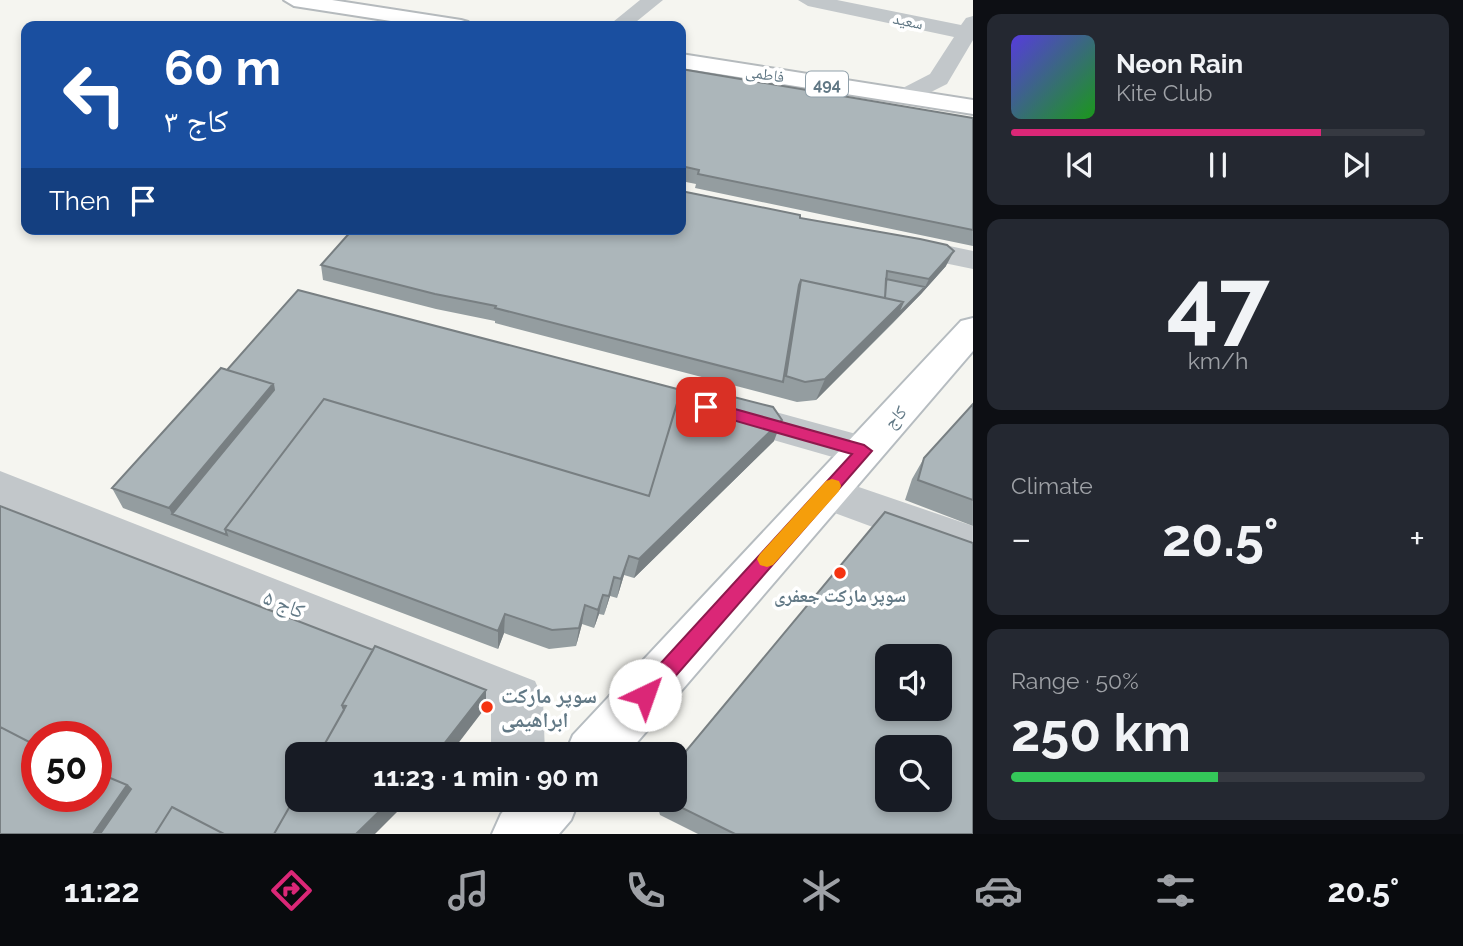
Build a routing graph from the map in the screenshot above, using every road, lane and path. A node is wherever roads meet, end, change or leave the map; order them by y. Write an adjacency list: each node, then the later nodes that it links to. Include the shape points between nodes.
1 (294, 0): 4 (main road)
2 (653, 0): 6 (street)
3 (808, 0): 7 (street, سعید)
4 (333, 3): 5 (main road)
5 (433, 21)
6 (625, 21)
7 (968, 38): 9 (street, via 941,77)
8 (686, 62): 9 (main road, فاطمی / 494)
9 (905, 96): 10 (main road, فاطمی / 494)
10 (973, 107)
11 (880, 241): 12 (street)
12 (973, 260)
13 (973, 330): 15 (main road, کاج)
14 (693, 403): 15 (street)
15 (864, 451): 20 (main road, کاج)
16 (0, 487): 19 (street, کاج ۵, via 517,699)
17 (847, 500): 18 (street)
18 (973, 544)
19 (518, 742)
20 (603, 742)
21 (519, 812): 23 (street)
22 (540, 812): 23 (main road)
23 (520, 834)

